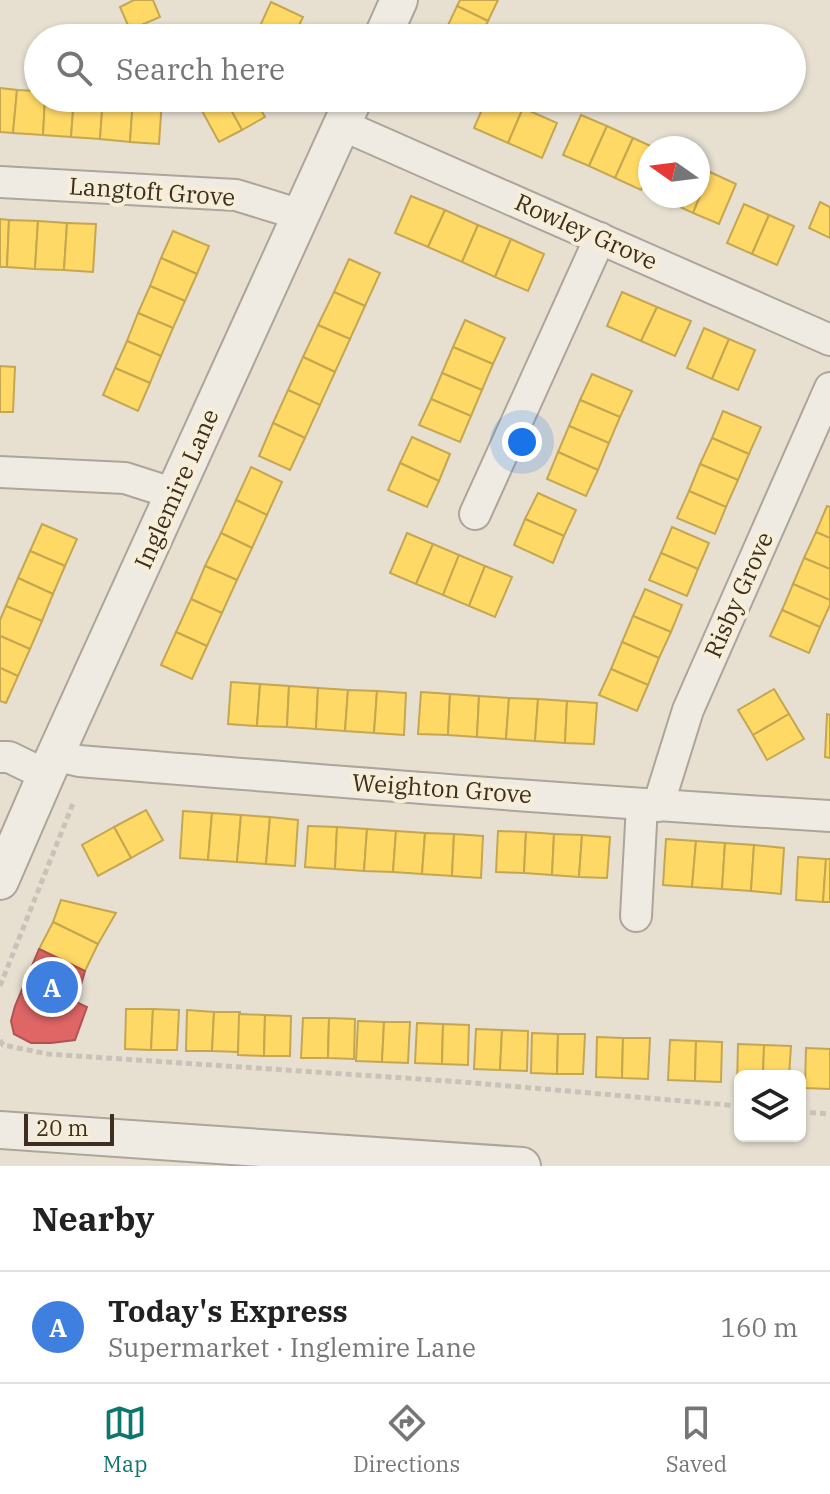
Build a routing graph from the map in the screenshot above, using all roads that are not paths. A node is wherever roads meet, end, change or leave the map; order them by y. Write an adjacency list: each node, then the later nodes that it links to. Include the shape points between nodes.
1 (399, 0): 2 (street)
2 (388, 24)
3 (348, 112): 6 (street, Inglemire Lane)
4 (350, 112): 7 (street, Rowley Grove)
5 (0, 182): 6 (street, Langtoft Grove, via 236,195)
6 (301, 215): 11 (street, Inglemire Lane)
7 (600, 238): 8 (street, Rowley Grove); 12 (street)
8 (830, 340)
9 (830, 388): 15 (street, Risby Grove)
10 (0, 472): 11 (street, via 125,478)
11 (175, 494): 14 (street, Inglemire Lane)
12 (475, 514)
13 (0, 757): 14 (street, Weighton Grove)
14 (51, 765): 15 (street, Weighton Grove, via 79,761); 17 (street, Inglemire Lane)
15 (650, 805): 16 (street, Weighton Grove); 18 (street, Risby Grove)
16 (830, 816)
17 (0, 881)
18 (636, 916)
19 (0, 1130): 20 (street)
20 (522, 1166)

